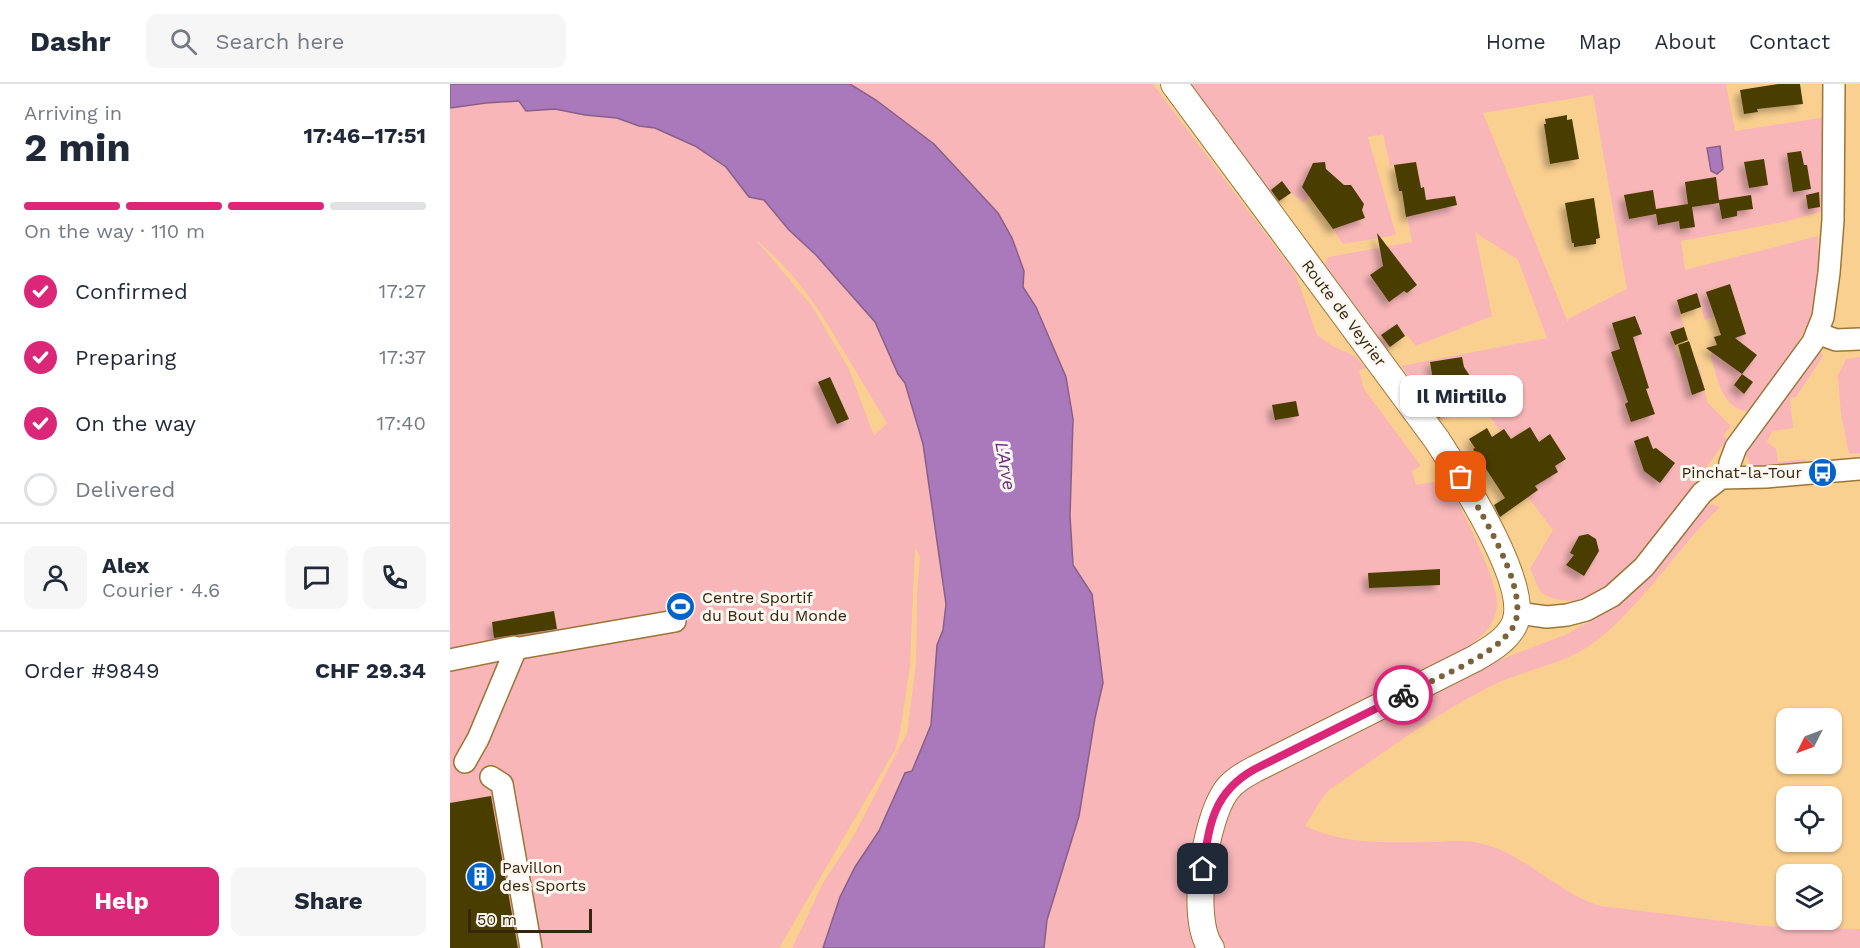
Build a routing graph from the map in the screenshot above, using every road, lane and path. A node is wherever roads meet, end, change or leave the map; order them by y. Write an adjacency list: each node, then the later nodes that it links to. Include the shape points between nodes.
1 (1174, 84): 7 (main road, Route de Veyrier, via 1449,458 1509,570)
2 (1834, 84): 3 (street, via 1832,239 1826,302)
3 (1817, 333): 4 (street, via 1836,340); 6 (street, via 1736,447)
4 (1860, 339)
5 (1860, 469): 6 (street)
6 (1728, 477): 7 (street, via 1715,481 1702,493 1644,567 1612,596 1567,615)
7 (1517, 613): 14 (main road, via 1506,635 1474,659 1255,769 1230,787 1217,807 1203,869 1201,923)
8 (675, 621): 9 (street)
9 (514, 649): 10 (street); 11 (street)
10 (450, 660)
11 (465, 762)
12 (491, 777): 13 (street, via 502,784)
13 (531, 948)
14 (1211, 948)

